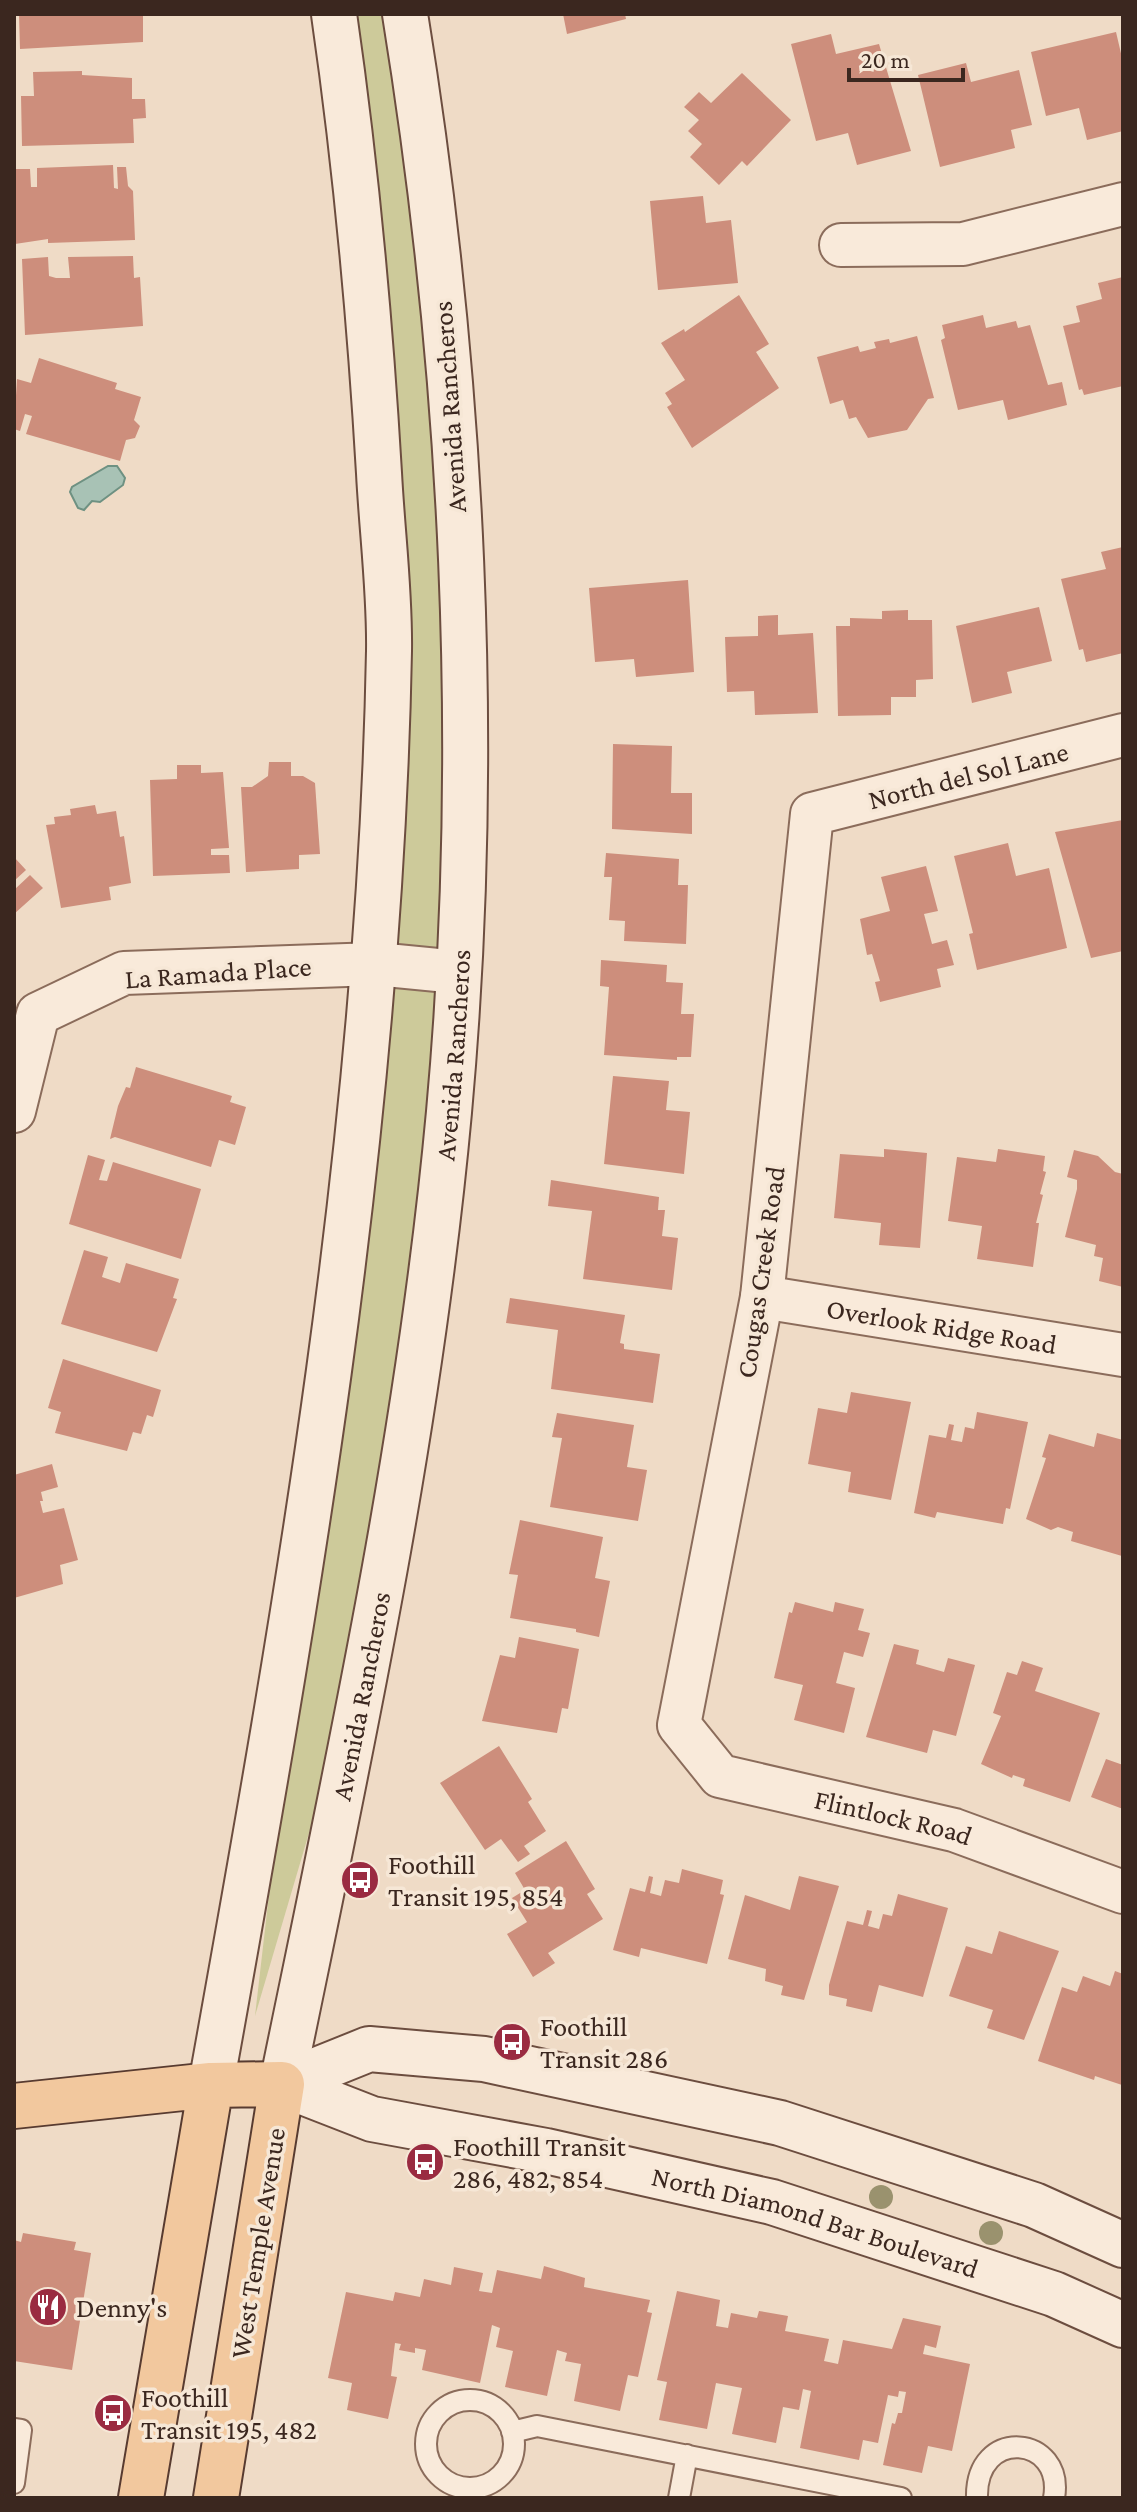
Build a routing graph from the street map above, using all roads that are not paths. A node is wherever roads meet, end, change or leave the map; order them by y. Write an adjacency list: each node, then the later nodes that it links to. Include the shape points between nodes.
1 (334, 14): 7 (main road, via 371,339 389,645)
2 (405, 14): 8 (main road, Avenida Rancheros, via 424,132 455,428 466,697)
3 (1123, 204): 4 (street, via 963,244)
4 (841, 245)
5 (1123, 735): 6 (street, North del Sol Lane)
6 (812, 814): 10 (street, Cougas Creek Road)
7 (376, 964): 8 (street, La Ramada Place); 9 (street, La Ramada Place, via 124,973 38,1014); 15 (main road, via 344,1278 298,1588)
8 (458, 972): 14 (main road, Avenida Rancheros, via 449,1113 414,1403 369,1661)
9 (14, 1111)
10 (762, 1297): 11 (street, Overlook Ridge Road); 12 (street, Cougas Creek Road)
11 (1123, 1355)
12 (679, 1725): 13 (street, Flintlock Road, via 720,1776 954,1830)
13 (1123, 1892)
14 (282, 2084): 15 (main road); 17 (main road, via 369,2049 484,2059 780,2123 1034,2205); 18 (main road, North Diamond Bar Boulevard, via 372,2119 546,2151 772,2202 1054,2294); 24 (main road, West Temple Avenue)
15 (211, 2085): 16 (main road); 23 (main road)
16 (14, 2106)
17 (1123, 2245)
18 (1123, 2325)
19 (14, 2429): 22 (lane, via 21,2430)
20 (512, 2432): 20 (lane, via 501,2414 482,2400 457,2401 436,2414 426,2436 428,2460 443,2478 464,2489 483,2486 502,2476 513,2453); 21 (lane, via 537,2426)
21 (687, 2455): 25 (lane); 26 (lane)
22 (14, 2483)
23 (141, 2498)
24 (216, 2498)
25 (679, 2498)
26 (901, 2498)
27 (977, 2498): 28 (lane, via 977,2479 988,2458 1006,2447 1027,2447 1044,2458 1054,2475)
28 (1054, 2498)

